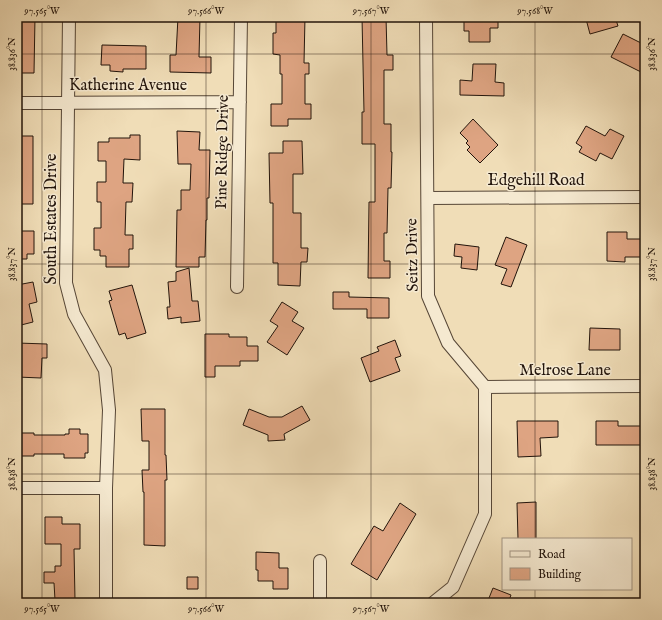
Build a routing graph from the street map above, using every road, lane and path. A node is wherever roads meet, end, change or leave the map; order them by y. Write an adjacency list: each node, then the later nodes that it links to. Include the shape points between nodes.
1 (69, 17): 4 (street, South Estates Drive)
2 (241, 17): 5 (street, Pine Ridge Drive)
3 (426, 17): 8 (street, Seitz Drive)
4 (68, 102): 5 (street, Katherine Avenue); 6 (street, Katherine Avenue); 13 (street, South Estates Drive, via 66,283 74,314 105,370 109,410)
5 (240, 102): 9 (street, Pine Ridge Drive)
6 (17, 103)
7 (645, 197): 8 (street, Edgehill Road)
8 (428, 198): 11 (street, Seitz Drive, via 428,296 448,343)
9 (237, 287)
10 (645, 386): 11 (street, Melrose Lane)
11 (485, 387): 17 (street, via 485,514 453,587)
12 (17, 488): 13 (street)
13 (106, 488): 15 (street, South Estates Drive)
14 (320, 561): 16 (street)
15 (106, 603)
16 (320, 603)
17 (433, 603)

